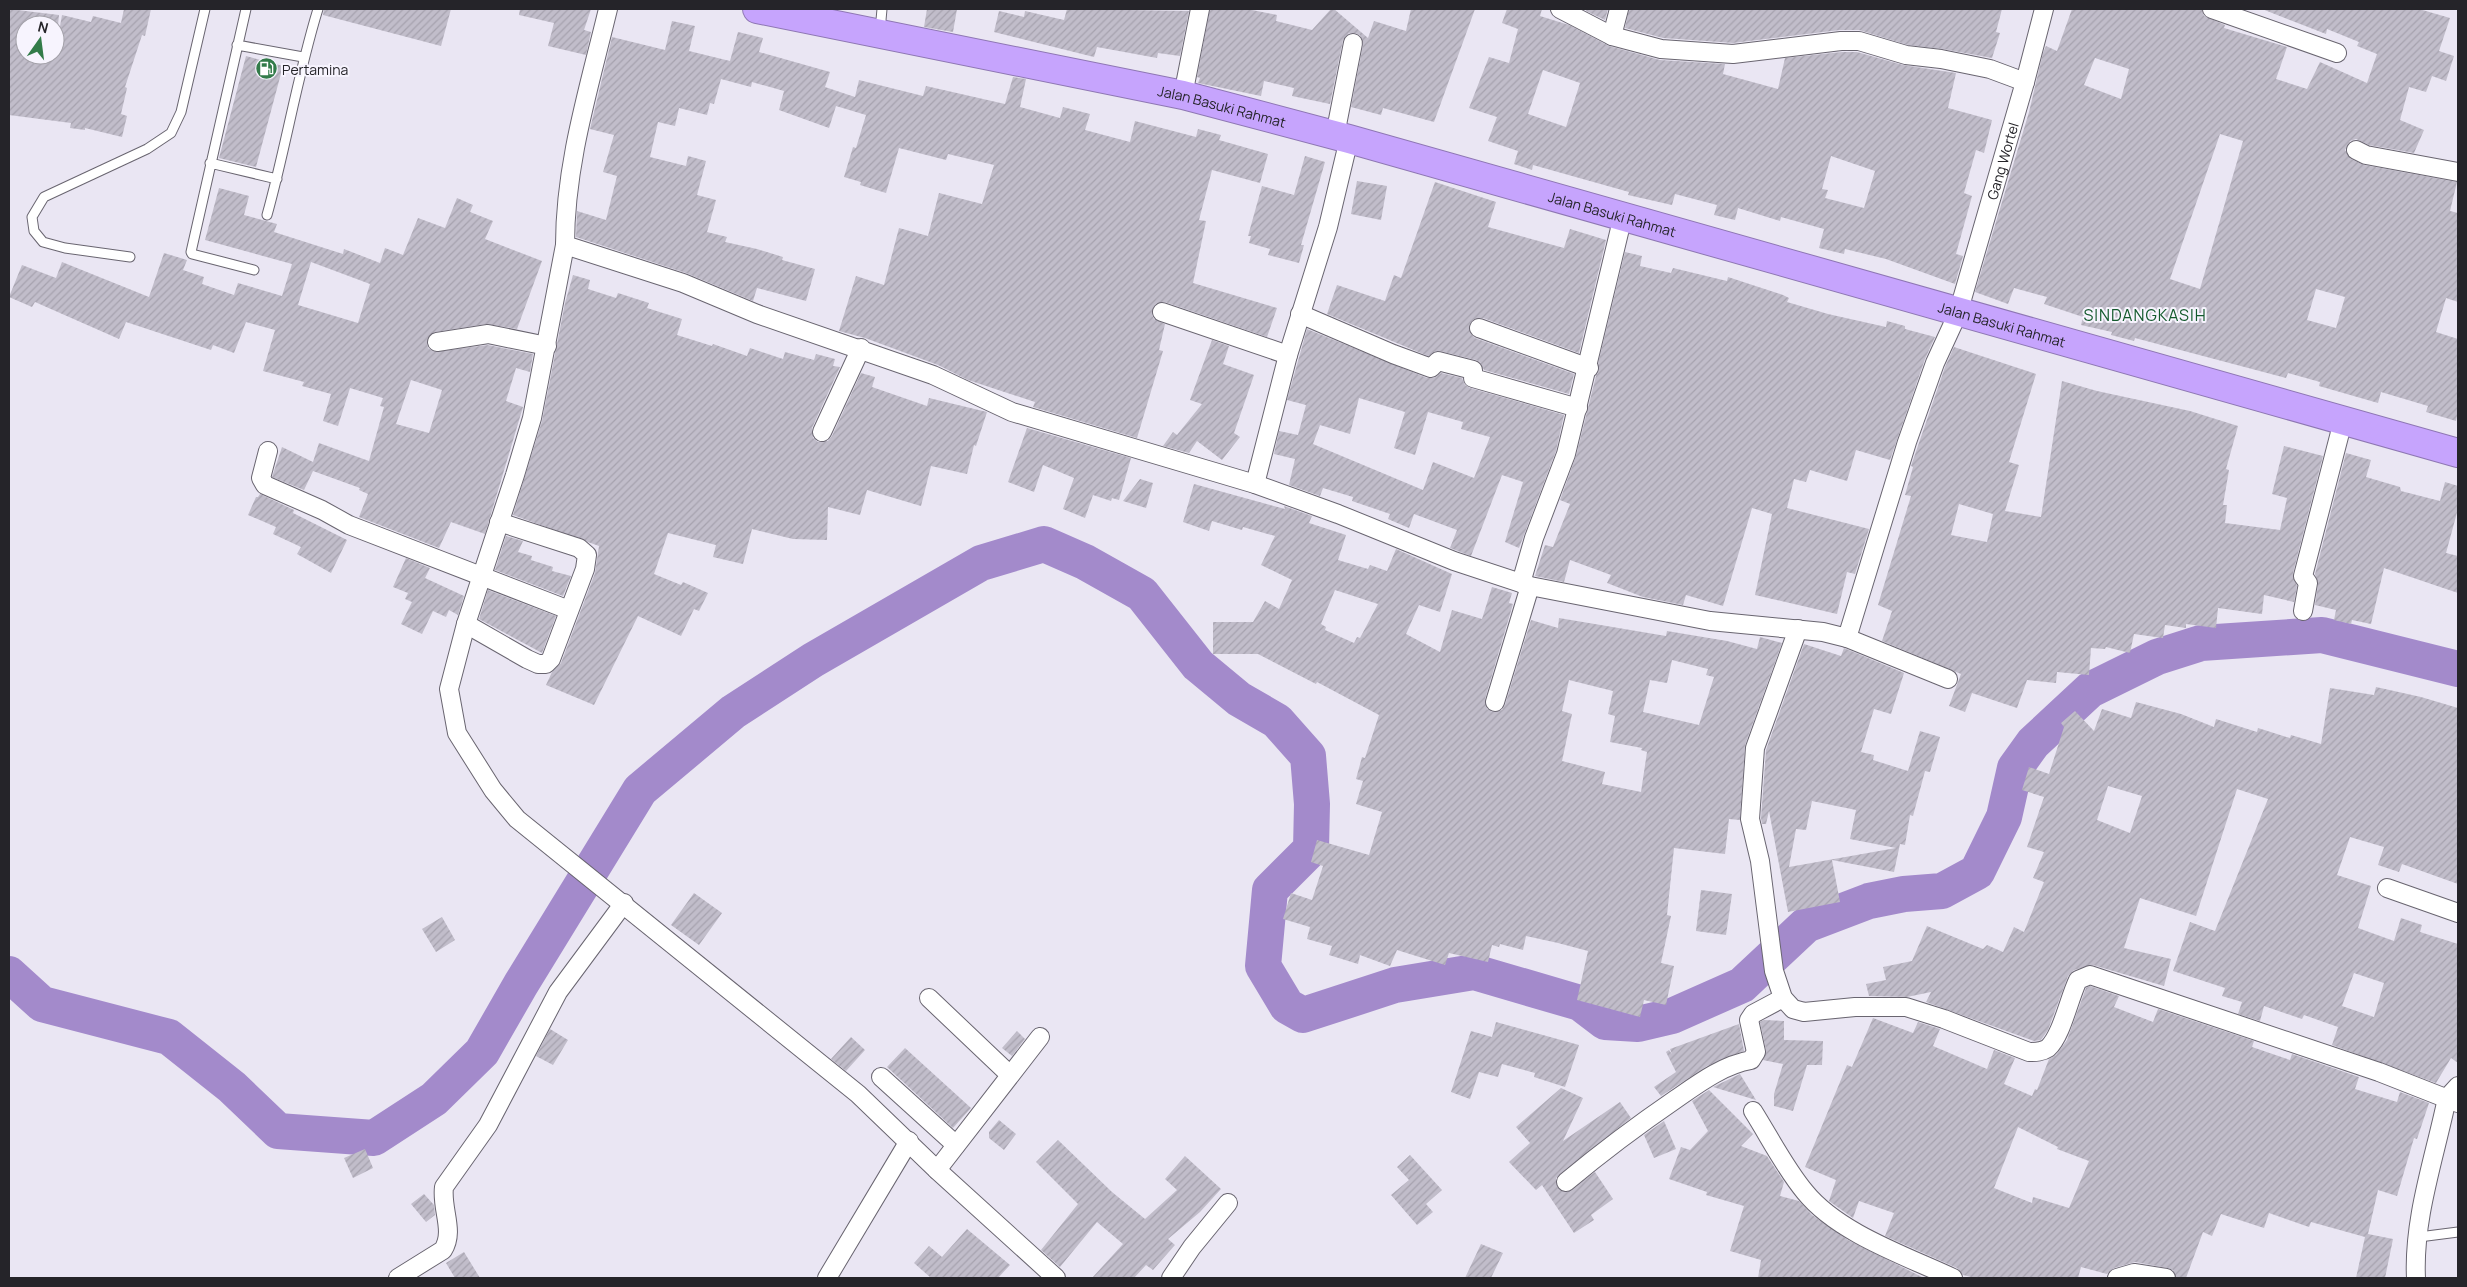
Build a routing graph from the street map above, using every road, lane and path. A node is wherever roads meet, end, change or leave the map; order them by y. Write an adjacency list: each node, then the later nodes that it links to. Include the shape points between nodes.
1 (205, 9): 28 (lane, via 182,112 171,133 147,149 44,197 32,217 34,231 43,242)
2 (246, 9): 15 (lane)
3 (318, 9): 17 (lane)
4 (608, 9): 27 (street, via 569,173)
5 (1200, 9): 19 (street)
6 (1560, 9): 13 (street)
7 (1619, 9): 13 (street)
8 (2044, 9): 18 (street, Gang Wortel)
9 (2212, 9): 11 (street)
10 (771, 10): 12 (highway, Jalan Basuki Rahmat)
11 (2233, 12): 16 (street)
12 (881, 21): 19 (highway, Jalan Basuki Rahmat)
13 (1612, 36): 18 (street, via 1661,49 1733,54 1842,41 1859,42 1906,55 1990,70)
14 (1353, 43): 20 (street)
15 (237, 44): 17 (lane); 22 (lane)
16 (2337, 53)
17 (303, 58): 24 (lane)
18 (2025, 82): 31 (street, Gang Wortel)
19 (1183, 95): 20 (highway, Jalan Basuki Rahmat)
20 (1342, 137): 26 (highway, Jalan Basuki Rahmat); 32 (street, via 1345,166)
21 (2356, 150): 23 (street, via 2366,155)
22 (210, 163): 24 (lane); 29 (lane, via 191,252)
23 (2458, 172)
24 (277, 179): 25 (lane)
25 (267, 215)
26 (1623, 216): 31 (highway, Jalan Basuki Rahmat); 38 (street)
27 (565, 245): 35 (street); 36 (street, via 682,283 758,314)
28 (130, 257)
29 (254, 270)
30 (1162, 312): 37 (street)
31 (1958, 313): 40 (highway, Jalan Basuki Rahmat); 52 (street, Gang Wortel, via 1935,364 1907,442)
32 (1300, 314): 37 (street); 39 (street, via 1431,368 1438,360 1472,370 1473,378)
33 (1479, 328): 38 (street)
34 (437, 342): 35 (street, via 488,334)
35 (547, 346): 45 (street, via 532,418)
36 (861, 348): 41 (street); 44 (street, via 933,375 1012,412)
37 (1288, 355): 44 (street)
38 (1589, 368): 39 (street)
39 (1578, 408): 47 (street, via 1566,454 1534,538)
40 (2343, 421): 43 (highway, Jalan Basuki Rahmat); 49 (street, via 2303,576 2308,583)
41 (822, 432)
42 (268, 450): 46 (street, via 261,478 266,485 348,525)
43 (2458, 453)
44 (1255, 484): 47 (street, via 1454,561)
45 (499, 522): 46 (street); 48 (street, via 579,548 587,555)
46 (481, 578): 48 (street); 50 (street)
47 (1525, 584): 51 (street, via 1710,621); 54 (street)
48 (569, 610): 50 (street, via 551,659 546,664 527,659)
49 (2302, 611)
50 (466, 624): 56 (street, via 449,689 457,733 493,790 517,819)
51 (1798, 629): 52 (street); 59 (street, via 1756,748 1750,819 1760,861 1774,971)
52 (1847, 638): 53 (street)
53 (1948, 679)
54 (1496, 702)
55 (2387, 888): 57 (street)
56 (624, 903): 65 (street, via 820,1062); 72 (street, via 558,992 488,1125 444,1187 447,1244 443,1250)
57 (2458, 913)
58 (929, 998): 61 (street)
59 (1783, 998): 63 (street, via 1793,1009 1804,1012 1855,1007 1906,1008 2029,1052 2040,1052 2049,1047 2060,1029 2078,980 2090,975); 68 (street, via 1753,1014 1749,1020 1756,1052 1750,1060 1734,1064 1696,1086 1621,1136)
60 (1040, 1037): 61 (street)
61 (1010, 1075): 66 (street)
62 (881, 1077): 66 (street)
63 (2454, 1096): 71 (street, via 2423,1206)
64 (1753, 1111): 76 (street, via 1804,1192 1827,1214 1864,1236)
65 (908, 1141): 67 (street); 73 (street)
66 (956, 1146): 67 (street)
67 (937, 1170): 74 (street)
68 (1566, 1182)
69 (1228, 1203): 75 (street)
70 (2458, 1232): 71 (lane)
71 (2419, 1237): 79 (street)
72 (398, 1278)
73 (827, 1278)
74 (1056, 1278)
75 (1171, 1278)
76 (1953, 1278)
77 (2117, 1278): 78 (street, via 2134,1273)
78 (2166, 1278)
79 (2416, 1278)

